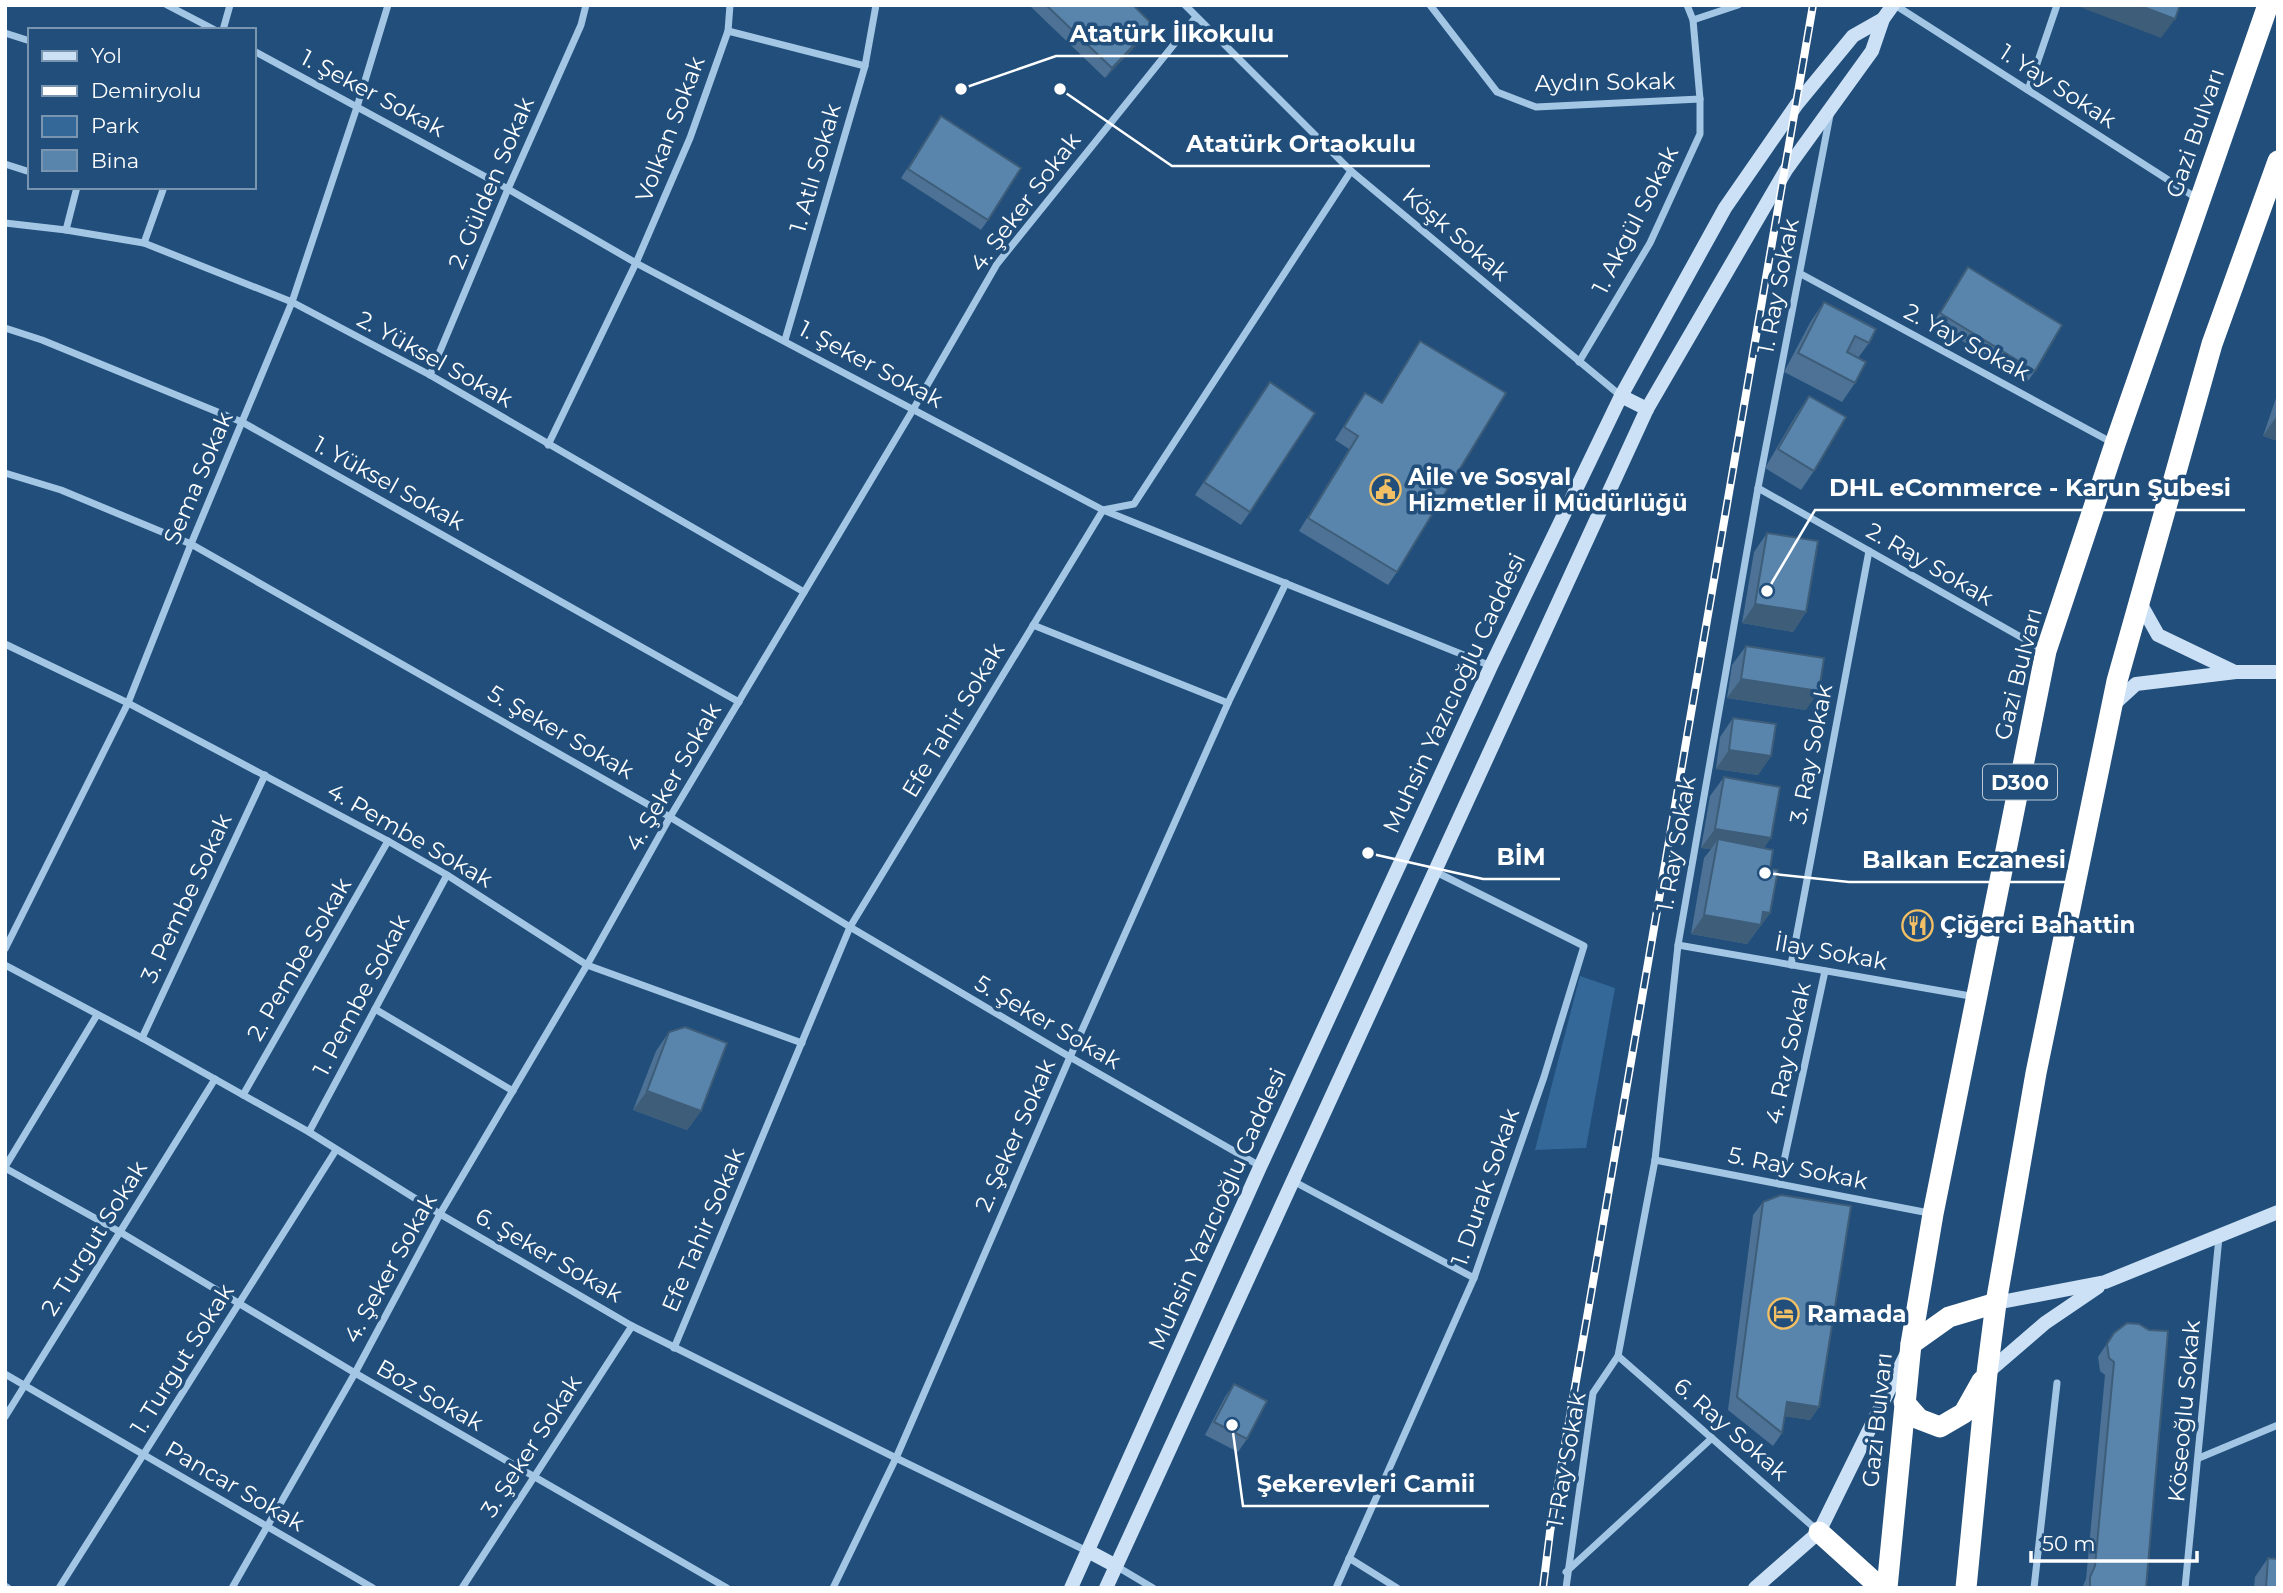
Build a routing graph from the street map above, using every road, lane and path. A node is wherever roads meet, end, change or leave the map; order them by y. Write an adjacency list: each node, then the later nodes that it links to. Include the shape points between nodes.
1 (167, 5): 17 (street)
2 (230, 5): 18 (street)
3 (388, 5): 27 (street, Sema Sokak)
4 (586, 5): 32 (street, 2. Gülden Sokak, via 582,24)
5 (730, 5): 19 (street, Volkan Sokak)
6 (876, 5): 23 (street, 1. Atlı Sokak)
7 (1185, 5): 15 (street, Köşk Sokak)
8 (1430, 5): 25 (street, Aydın Sokak, via 1497,92 1536,107)
9 (1687, 5): 16 (street, 1. Akgül Sokak)
10 (1738, 5): 16 (street)
11 (1894, 5): 14 (street, Muhsin Yazıcıoğlu Caddesi); 24 (street, 1. Yay Sokak)
12 (2057, 5): 24 (street)
13 (2268, 5): 35 (highway, Gazi Bulvarı / D300)
14 (1881, 12): 26 (street, Muhsin Yazıcıoğlu Caddesi, via 1872,51); 46 (street, Muhsin Yazıcıoğlu Caddesi, via 1853,36 1797,104 1725,208)
15 (1196, 17): 31 (street, Köşk Sokak); 47 (street, 4. Şeker Sokak, via 997,264)
16 (1693, 20): 25 (street, 1. Akgül Sokak)
17 (211, 28)
18 (224, 28)
19 (728, 31): 23 (street); 39 (street, Volkan Sokak, via 690,138)
20 (5, 33): 21 (street)
21 (28, 40)
22 (256, 52): 27 (street, 1. Şeker Sokak)
23 (865, 66): 43 (street, 1. Atlı Sokak)
24 (2028, 90): 35 (street, 1. Yay Sokak)
25 (1700, 99): 44 (street, 1. Akgül Sokak, via 1700,134 1650,243)
26 (1833, 104): 40 (street, 1. Ray Sokak); 48 (street, Muhsin Yazıcıoğlu Caddesi, via 1786,170)
27 (357, 107): 32 (street, 1. Şeker Sokak); 41 (street, Sema Sokak)
28 (2278, 161): 59 (highway, via 2212,344)
29 (5, 164): 30 (street)
30 (28, 171)
31 (1351, 171): 44 (street, Köşk Sokak); 54 (street, via 1134,504)
32 (508, 188): 39 (street, 1. Şeker Sokak); 45 (street, 2. Gülden Sokak)
33 (76, 189): 37 (street)
34 (163, 189): 38 (street)
35 (2200, 200): 50 (highway, Gazi Bulvarı / D300)
36 (5, 223): 37 (street, 2. Yüksel Sokak)
37 (66, 230): 38 (street, 2. Yüksel Sokak)
38 (144, 243): 41 (street, 2. Yüksel Sokak)
39 (636, 263): 43 (street, 1. Şeker Sokak); 51 (street, Volkan Sokak)
40 (1801, 274): 50 (street, 2. Yay Sokak); 53 (street, 1. Ray Sokak)
41 (292, 302): 45 (street, 2. Yüksel Sokak); 49 (street, Sema Sokak)
42 (5, 328): 49 (street, 1. Yüksel Sokak)
43 (785, 340): 47 (street, 1. Şeker Sokak)
44 (1579, 362): 46 (street, Köşk Sokak)
45 (430, 375): 51 (street, 2. Yüksel Sokak)
46 (1621, 396): 48 (street); 63 (street, Muhsin Yazıcıoğlu Caddesi)
47 (914, 408): 54 (street, 1. Şeker Sokak); 58 (street, 4. Şeker Sokak)
48 (1647, 409): 73 (street, Muhsin Yazıcıoğlu Caddesi)
49 (242, 422): 55 (street, Sema Sokak); 67 (street, 1. Yüksel Sokak)
50 (2115, 444): 62 (highway, Gazi Bulvarı / D300)
51 (548, 445): 58 (street, 2. Yüksel Sokak)
52 (5, 472): 55 (street, 5. Şeker Sokak)
53 (1758, 488): 56 (street, 2. Ray Sokak); 76 (street, 1. Ray Sokak)
54 (1103, 510): 57 (street, 1. Şeker Sokak); 60 (street, Efe Tahir Sokak)
55 (191, 544): 66 (street, Sema Sokak); 71 (street, 5. Şeker Sokak)
56 (1869, 551): 62 (street, 2. Ray Sokak); 80 (street, 3. Ray Sokak)
57 (1286, 583): 63 (street, 1. Şeker Sokak); 68 (street, 2. Şeker Sokak)
58 (804, 592): 67 (street, 4. Şeker Sokak)
59 (2140, 603): 64 (street, via 2158,635); 69 (highway)
60 (1033, 625): 68 (street); 75 (street, Efe Tahir Sokak)
61 (5, 644): 66 (street, 4. Pembe Sokak)
62 (2046, 652): 82 (highway, Gazi Bulvarı / D300)
63 (1491, 666): 94 (street, Muhsin Yazıcıoğlu Caddesi)
64 (2236, 672): 65 (street); 69 (street, via 2136,684)
65 (2278, 672)
66 (128, 702): 70 (street, 4. Pembe Sokak); 77 (street, Sema Sokak)
67 (739, 702): 71 (street, 4. Şeker Sokak)
68 (1228, 703): 87 (street, 2. Şeker Sokak)
69 (2112, 706): 105 (highway, via 2036,1073)
70 (265, 775): 72 (street, 4. Pembe Sokak); 85 (street, 3. Pembe Sokak)
71 (670, 817): 75 (street, 5. Şeker Sokak); 79 (street, 4. Şeker Sokak)
72 (388, 841): 74 (street, 4. Pembe Sokak); 90 (street, 2. Pembe Sokak)
73 (1434, 870): 96 (street, Muhsin Yazıcıoğlu Caddesi); 103 (street, 1. Durak Sokak, via 1584,946)
74 (447, 875): 79 (street, 4. Pembe Sokak); 83 (street, 1. Pembe Sokak)
75 (850, 927): 86 (street, Efe Tahir Sokak); 87 (street, 5. Şeker Sokak)
76 (1678, 945): 80 (street, İlay Sokak); 93 (street, 1. Ray Sokak)
77 (5, 949)
78 (5, 965): 84 (street, 6. Şeker Sokak)
79 (587, 965): 86 (street, 4. Pembe Sokak); 89 (street, 4. Şeker Sokak)
80 (1791, 965): 81 (street, İlay Sokak)
81 (1825, 971): 82 (street, İlay Sokak); 97 (street, 4. Ray Sokak)
82 (1976, 998): 100 (highway, Gazi Bulvarı / D300)
83 (375, 1009): 89 (street); 91 (street, 1. Pembe Sokak)
84 (97, 1015): 85 (street, 6. Şeker Sokak); 95 (street)
85 (142, 1038): 88 (street, 6. Şeker Sokak)
86 (802, 1043): 109 (street, Efe Tahir Sokak)
87 (1070, 1057): 94 (street, 5. Şeker Sokak); 121 (street, 2. Şeker Sokak)
88 (215, 1079): 90 (street, 6. Şeker Sokak); 101 (street, 2. Turgut Sokak)
89 (513, 1091): 99 (street, 4. Şeker Sokak)
90 (243, 1095): 91 (street, 6. Şeker Sokak)
91 (309, 1132): 92 (street, 6. Şeker Sokak)
92 (337, 1150): 99 (street, 6. Şeker Sokak); 106 (street, 1. Turgut Sokak)
93 (1655, 1160): 97 (street, 5. Ray Sokak); 110 (street, 1. Ray Sokak)
94 (1261, 1167): 126 (street, Muhsin Yazıcıoğlu Caddesi)
95 (5, 1168): 101 (street, Boz Sokak)
96 (1293, 1181): 103 (street); 128 (street, Muhsin Yazıcıoğlu Caddesi)
97 (1779, 1184): 100 (street, 5. Ray Sokak)
98 (2278, 1212): 102 (street)
99 (440, 1214): 107 (street, 6. Şeker Sokak); 111 (street, 4. Şeker Sokak)
100 (1933, 1214): 108 (highway, Gazi Bulvarı / D300)
101 (120, 1231): 106 (street, Boz Sokak); 115 (street, 2. Turgut Sokak)
102 (2219, 1237): 104 (street); 122 (street, Köseoğlu Sokak)
103 (1474, 1278): 127 (street, 1. Durak Sokak)
104 (2105, 1282): 105 (street); 112 (street, via 2045,1323)
105 (1996, 1303): 108 (highway, via 1949,1317); 112 (highway)
106 (239, 1305): 111 (street, Boz Sokak); 120 (street, 1. Turgut Sokak)
107 (632, 1326): 109 (street, 6. Şeker Sokak); 123 (street, 3. Şeker Sokak)
108 (1911, 1344): 116 (highway, Gazi Bulvarı / D300); 125 (street)
109 (674, 1348): 121 (street, 6. Şeker Sokak)
110 (1618, 1356): 119 (street, 6. Ray Sokak); 129 (street, 1. Ray Sokak, via 1593,1393)
111 (355, 1373): 123 (street, Boz Sokak); 124 (street, 4. Şeker Sokak)
112 (1987, 1373): 116 (highway, via 1964,1413 1940,1427 1919,1419); 145 (highway)
113 (5, 1374): 115 (street, Pancar Sokak)
114 (2057, 1383): 146 (street)
115 (25, 1386): 117 (street, 2. Turgut Sokak); 120 (street, Pancar Sokak)
116 (1904, 1402): 144 (highway, Gazi Bulvarı / D300)
117 (5, 1417)
118 (2278, 1426): 122 (street)
119 (1712, 1438): 125 (street, 6. Ray Sokak); 129 (street)
120 (144, 1455): 124 (street, Pancar Sokak); 130 (street, 1. Turgut Sokak)
121 (896, 1458): 126 (street, 6. Şeker Sokak); 135 (street, 2. Şeker Sokak)
122 (2199, 1458): 147 (street, Köseoğlu Sokak)
123 (534, 1478): 133 (street, 3. Şeker Sokak); 134 (street, Boz Sokak)
124 (268, 1527): 131 (street, 4. Şeker Sokak); 132 (street, Pancar Sokak)
125 (1819, 1532): 142 (street); 143 (highway)
126 (1088, 1551): 128 (street); 136 (street, Muhsin Yazıcıoğlu Caddesi)
127 (1349, 1558): 139 (street, 1. Durak Sokak); 140 (street)
128 (1116, 1566): 137 (street, Muhsin Yazıcıoğlu Caddesi); 138 (street)
129 (1566, 1572): 141 (street, 1. Ray Sokak)
130 (59, 1588)
131 (232, 1588)
132 (373, 1588)
133 (462, 1588)
134 (727, 1588)
135 (833, 1588)
136 (1071, 1588)
137 (1106, 1588)
138 (1153, 1588)
139 (1336, 1588)
140 (1396, 1588)
141 (1566, 1588)
142 (1755, 1588)
143 (1881, 1588)
144 (1887, 1588)
145 (1966, 1588)
146 (2034, 1588)
147 (2185, 1588)

